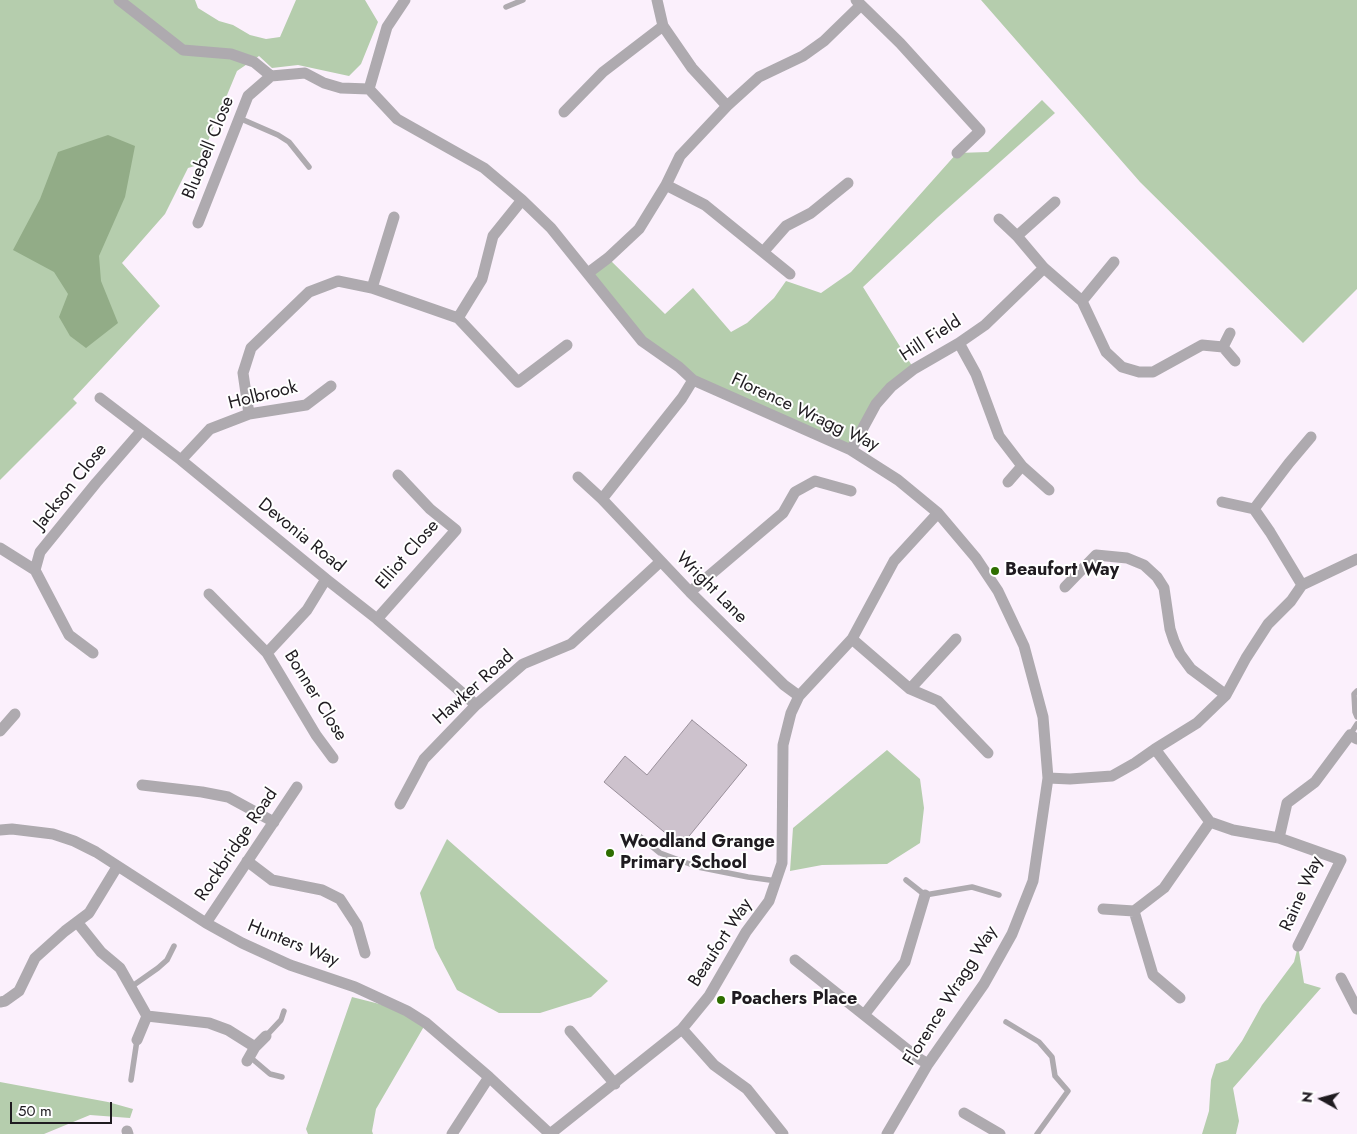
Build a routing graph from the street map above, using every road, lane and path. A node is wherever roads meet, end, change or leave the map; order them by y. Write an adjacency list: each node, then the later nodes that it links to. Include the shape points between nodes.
1 (119, 0): 8 (street, via 183,50 231,54 254,62)
2 (405, 0): 9 (street, via 387,27)
3 (523, 0): 6 (lane)
4 (657, 0): 7 (street)
5 (858, 3): 10 (street, via 824,41 803,56 759,77); 13 (street, via 900,43 980,131)
6 (506, 7)
7 (663, 26): 10 (street, via 692,68); 11 (street, via 603,72)
8 (271, 76): 9 (street, via 305,73 341,88); 12 (street, Bluebell Close, via 248,96)
9 (369, 89): 17 (street, Florence Wragg Way, via 397,119 484,168)
10 (727, 106): 16 (street, via 680,156)
11 (564, 112)
12 (239, 118): 14 (lane, via 289,142); 21 (street, Bluebell Close)
13 (957, 153)
14 (308, 167)
15 (848, 183): 23 (street, via 811,213 786,226)
16 (666, 185): 23 (street, via 705,204); 26 (street, via 639,229)
17 (522, 200): 26 (street, Florence Wragg Way, via 551,228); 30 (street, via 493,236 482,279)
18 (1055, 202): 22 (street)
19 (394, 218): 28 (street)
20 (999, 219): 22 (street)
21 (198, 222)
22 (1017, 236): 25 (street)
23 (764, 251): 27 (street)
24 (1114, 262): 29 (street)
25 (1044, 268): 29 (street); 32 (street, Hill Field, via 985,325)
26 (588, 273): 36 (street, Florence Wragg Way, via 642,341)
27 (790, 274)
28 (372, 288): 30 (street); 39 (street, via 338,281 309,292 251,348 244,373)
29 (1082, 301): 34 (street, via 1106,352 1122,367 1153,372 1202,345)
30 (458, 318): 33 (street, via 518,382)
31 (1230, 334): 34 (street)
32 (959, 343): 42 (street, Hill Field, via 891,386 876,404); 44 (street, via 976,374 1000,436)
33 (567, 345)
34 (1223, 347): 35 (street)
35 (1235, 361)
36 (693, 380): 42 (street, Florence Wragg Way); 50 (street)
37 (331, 386): 39 (street, Holbrook, via 306,405)
38 (100, 398): 40 (street, Devonia Road)
39 (249, 414): 43 (street, Holbrook, via 210,429)
40 (141, 431): 43 (street, Devonia Road); 57 (street, Jackson Close, via 40,552)
41 (1311, 438): 52 (street)
42 (851, 450): 53 (street, Florence Wragg Way, via 898,480)
43 (181, 460): 58 (street, Devonia Road)
44 (1022, 466): 47 (street); 48 (street)
45 (398, 475): 63 (street, Elliot Close, via 430,509 456,530)
46 (578, 477): 50 (street, Wright Lane)
47 (1008, 482)
48 (1049, 490)
49 (851, 491): 61 (street, via 815,481 795,492 783,513)
50 (602, 500): 56 (street, Wright Lane)
51 (1222, 502): 52 (street)
52 (1254, 509): 59 (street)
53 (938, 513): 64 (street, Beaufort Way, via 894,561); 81 (street, Florence Wragg Way, via 976,558 998,591 1024,646 1043,717)
54 (0, 548): 57 (street)
55 (1357, 559): 59 (street)
56 (660, 562): 61 (street, Wright Lane); 72 (street, Hawker Road, via 571,644 523,664)
57 (35, 570): 67 (street, via 69,635)
58 (326, 579): 63 (street, Devonia Road); 66 (street, Bonner Close, via 307,610)
59 (1302, 585): 70 (street, via 1291,602 1268,624)
60 (1065, 587): 70 (street, via 1095,550 1144,565 1164,588 1170,629 1180,654 1191,668)
61 (690, 592): 71 (street, Wright Lane)
62 (209, 594): 66 (street, Bonner Close)
63 (377, 619): 72 (street, Devonia Road)
64 (852, 639): 68 (street); 71 (street, Beaufort Way)
65 (956, 639): 68 (street)
66 (267, 653): 80 (street, Bonner Close)
67 (93, 654)
68 (910, 689): 79 (street, via 938,701)
69 (1357, 691): 74 (lane, via 1354,694 1354,712)
70 (1226, 695): 78 (street, via 1197,723)
71 (799, 696): 93 (street, Beaufort Way, via 783,745 782,855)
72 (476, 705): 84 (street, Hawker Road, via 424,760)
73 (15, 714): 76 (street)
74 (1357, 718)
75 (1357, 724): 77 (lane)
76 (0, 731)
77 (1354, 737): 89 (street, via 1315,782 1287,803)
78 (1155, 748): 81 (street, via 1112,776); 86 (street)
79 (988, 753)
80 (333, 758)
81 (1048, 778): 118 (street, Florence Wragg Way, via 1033,881 1012,934 984,984)
82 (142, 784): 85 (street, via 228,798)
83 (297, 787): 85 (street, Rockbridge Road)
84 (400, 804)
85 (274, 822): 90 (street, Rockbridge Road)
86 (1210, 822): 89 (street, Raine Way, via 1233,830); 97 (street, via 1164,888)
87 (0, 830): 91 (street, Hunters Way, via 53,834 74,840)
88 (638, 835): 93 (lane, via 660,852 698,867)
89 (1279, 838): 101 (street, Raine Way, via 1341,860)
90 (247, 861): 99 (street, Rockbridge Road); 102 (street, via 272,880 322,890 340,899 357,926)
91 (117, 867): 98 (street, via 89,913); 99 (street, Hunters Way)
92 (906, 880): 94 (lane)
93 (777, 881): 113 (street, Beaufort Way, via 769,900 746,932 709,996)
94 (925, 895): 95 (lane, via 972,887); 110 (street, via 905,962)
95 (999, 895)
96 (1103, 909): 97 (street)
97 (1134, 911): 106 (street, via 1152,975)
98 (77, 922): 105 (street, via 101,952 120,968); 107 (street, via 35,958 18,991)
99 (206, 923): 120 (street, Hunters Way, via 290,965 355,987 407,1011 426,1023)
100 (174, 946): 105 (lane, via 162,964)
101 (1298, 946)
102 (365, 953)
103 (795, 960): 110 (street)
104 (1341, 978): 108 (street)
105 (131, 987): 111 (street)
106 (1180, 998)
107 (0, 1002)
108 (1357, 1009)
109 (284, 1011): 115 (lane, via 281,1020)
110 (864, 1015): 118 (street)
111 (147, 1016): 116 (street); 117 (street, via 209,1023 228,1030)
112 (1006, 1022): 129 (lane, via 1039,1042 1052,1057 1055,1076 1068,1091)
113 (682, 1029): 122 (street, Beaufort Way); 126 (street, via 714,1066 747,1089)
114 (570, 1031): 122 (street)
115 (266, 1036): 117 (street)
116 (137, 1040): 121 (lane)
117 (251, 1055): 119 (lane, via 270,1074)
118 (928, 1064): 127 (street, Florence Wragg Way)
119 (282, 1076)
120 (488, 1077): 124 (street); 125 (street, Hunters Way)
121 (131, 1080)
122 (615, 1084): 125 (street, Beaufort Way)
123 (964, 1113): 128 (street)
124 (452, 1134)
125 (550, 1134)
126 (783, 1134)
127 (887, 1134)
128 (1000, 1134)
129 (1037, 1134)

